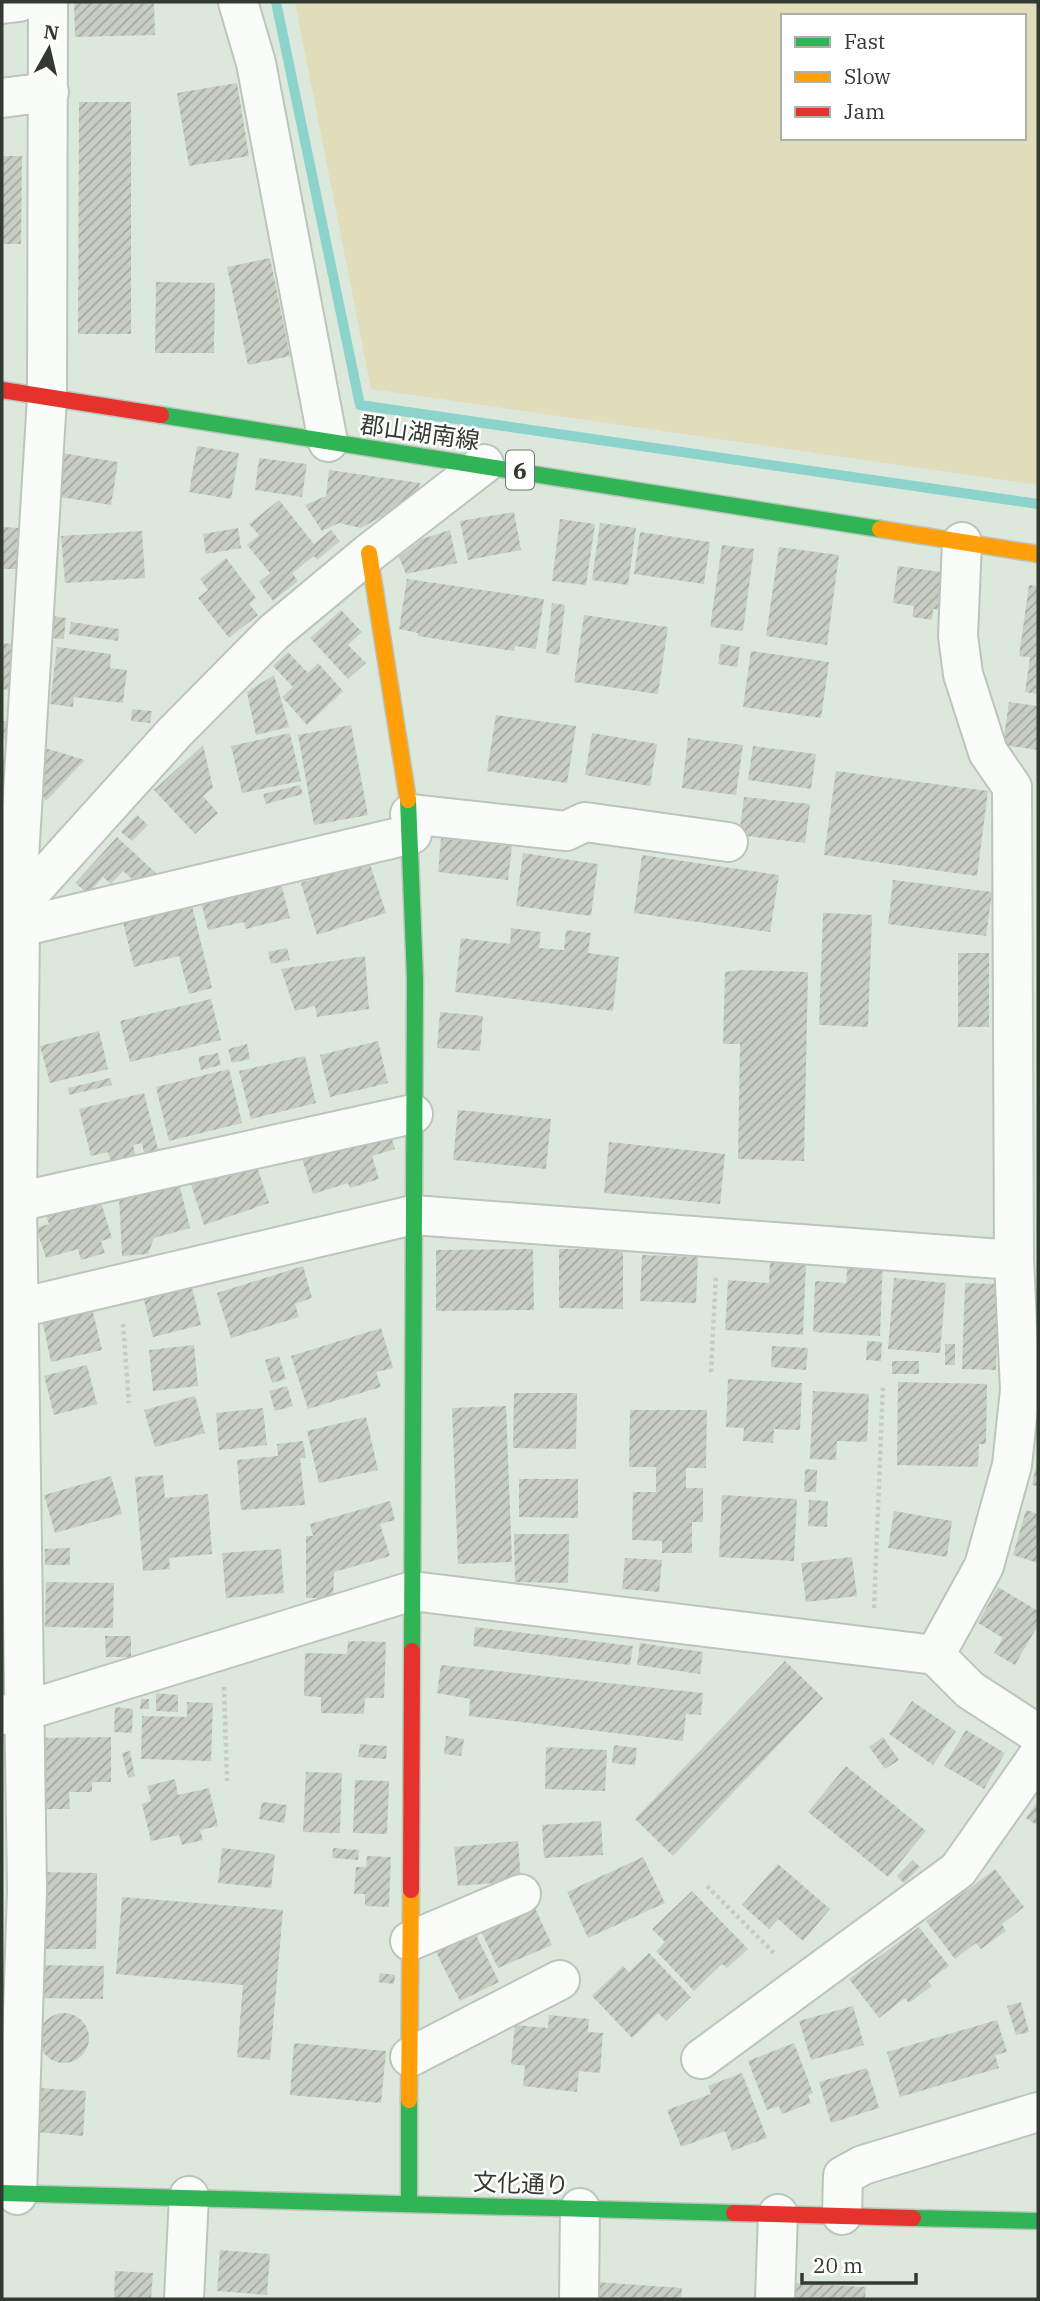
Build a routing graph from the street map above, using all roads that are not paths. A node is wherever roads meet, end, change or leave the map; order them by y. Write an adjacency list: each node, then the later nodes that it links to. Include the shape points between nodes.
1 (19, 2): 4 (street)
2 (48, 2): 5 (street)
3 (238, 2): 9 (street, via 256,63)
4 (2, 4)
5 (49, 92): 6 (street); 8 (street)
6 (2, 98)
7 (2, 390): 8 (street, 郡山湖南線 / 6)
8 (47, 398): 9 (street, 郡山湖南線 / 6); 16 (street)
9 (328, 442): 10 (street, 郡山湖南線 / 6)
10 (484, 464): 11 (street, 郡山湖南線 / 6); 12 (street)
11 (962, 542): 13 (street, 郡山湖南線 / 6); 17 (street, via 958,636 964,674 988,752 1012,787)
12 (369, 552): 14 (street); 16 (street, via 274,632 175,732)
13 (1038, 554)
14 (411, 824): 15 (street, via 566,831 585,822); 16 (street); 18 (street)
15 (728, 842)
16 (14, 917): 19 (street)
17 (1026, 1101): 21 (street)
18 (413, 1114): 19 (street); 20 (street)
19 (17, 1202): 22 (street)
20 (413, 1215): 21 (street); 22 (street); 24 (street)
21 (1014, 1260): 23 (street)
22 (10, 1310): 26 (street)
23 (1028, 1317): 25 (street, via 1012,1465 984,1566)
24 (412, 1591): 25 (street); 26 (street); 30 (street)
25 (935, 1656): 27 (street, via 970,1690)
26 (13, 1713): 35 (street, via 27,1891)
27 (1038, 1734)
28 (1038, 1756): 33 (street, via 958,1870)
29 (521, 1894): 30 (street)
30 (411, 1941): 32 (street)
31 (560, 1980): 32 (street)
32 (410, 2057): 37 (street)
33 (701, 2059)
34 (1038, 2112): 40 (street, via 863,2165 843,2176)
35 (10, 2194): 36 (street, 文化通り)
36 (189, 2196): 37 (street, 文化通り); 42 (street)
37 (409, 2202): 38 (street, 文化通り)
38 (580, 2207): 39 (street, 文化通り); 43 (street)
39 (778, 2214): 40 (street, 文化通り); 44 (street)
40 (842, 2215): 41 (street, 文化通り)
41 (1038, 2221)
42 (184, 2299)
43 (579, 2299)
44 (775, 2299)

